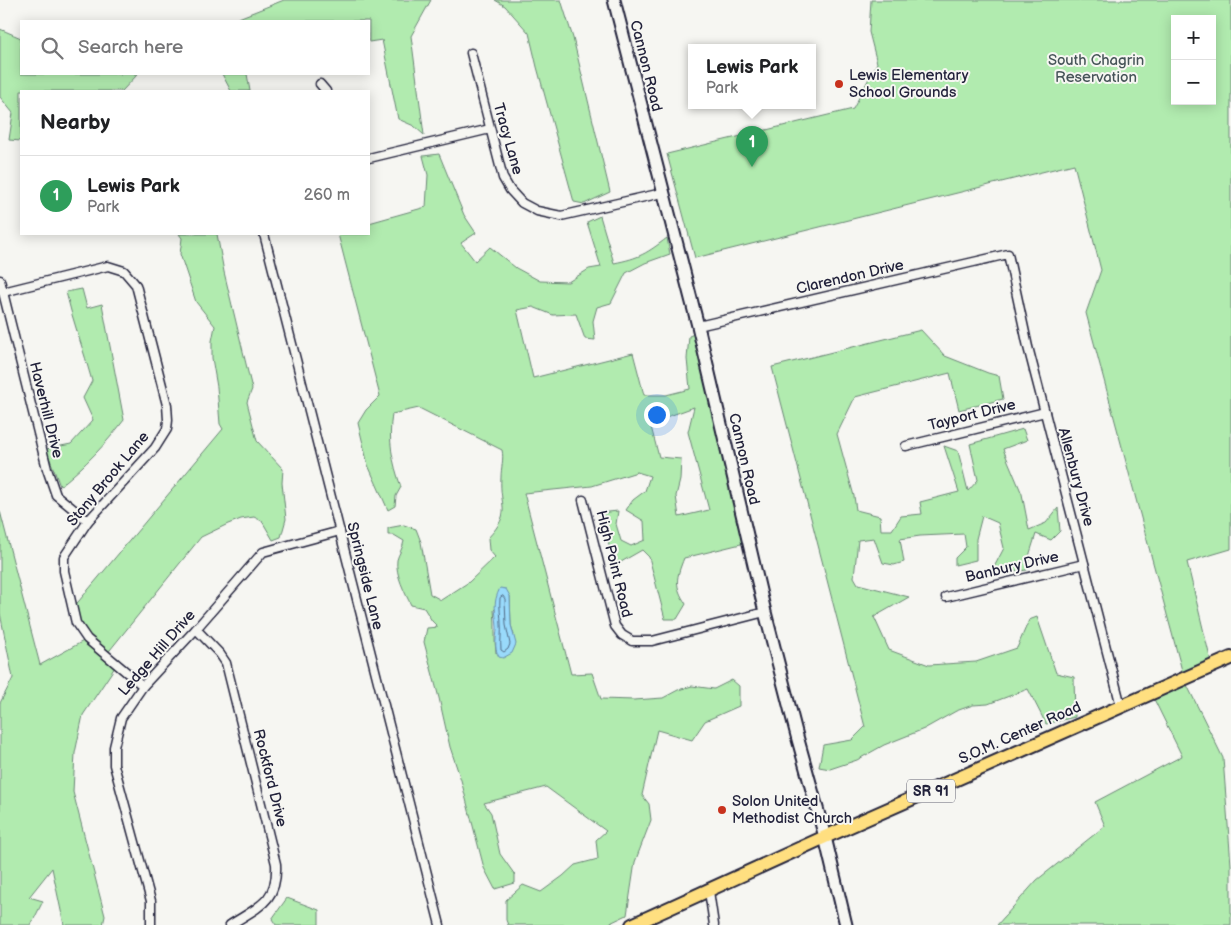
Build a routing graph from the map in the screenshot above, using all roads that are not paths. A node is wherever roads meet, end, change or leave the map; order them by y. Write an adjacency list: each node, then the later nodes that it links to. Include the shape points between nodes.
1 (614, 0): 7 (main road, Cannon Road)
2 (471, 53): 5 (street, Tracy Lane)
3 (320, 84): 4 (street)
4 (325, 90)
5 (490, 129): 6 (street); 7 (street, Tracy Lane, via 506,184 522,203 537,211 561,216)
6 (370, 158)
7 (662, 193): 12 (main road, Cannon Road)
8 (264, 235): 17 (street, Springside Lane)
9 (1008, 254): 12 (street, Clarendon Drive); 13 (street, Allenbury Drive)
10 (0, 280): 11 (street, Haverhill Drive)
11 (3, 292): 16 (street, Haverhill Drive, via 46,469 56,495); 16 (street, Stony Brook Lane, via 108,266 124,270 136,285 167,405 167,429 155,448)
12 (698, 326): 20 (main road, Cannon Road)
13 (1045, 412): 14 (street, Tayport Drive); 18 (street, Allenbury Drive)
14 (906, 446)
15 (584, 500): 20 (street, High Point Road, via 615,626 622,635 632,641 652,641)
16 (88, 521): 23 (street, Stony Brook Lane, via 64,557 64,571 76,623 87,639)
17 (340, 531): 21 (street, Ledge Hill Drive, via 262,552); 29 (street, Springside Lane)
18 (1084, 564): 19 (street, Banbury Drive); 24 (street, Allenbury Drive)
19 (946, 596)
20 (765, 612): 25 (main road, Cannon Road)
21 (196, 629): 23 (street, Ledge Hill Drive); 28 (street, Rockford Drive, via 226,663 276,864 277,878 270,898)
22 (1231, 658): 24 (main road, S.O.M. Center Road / SR 91)
23 (142, 686): 27 (street, Ledge Hill Drive, via 121,718 114,747 114,765 151,901)
24 (1121, 706): 25 (main road, S.O.M. Center Road / SR 91)
25 (826, 837): 26 (main road, S.O.M. Center Road / SR 91); 32 (main road, Cannon Road)
26 (709, 891): 30 (main road, S.O.M. Center Road / SR 91); 31 (street)
27 (151, 925)
28 (230, 925)
29 (440, 925)
30 (632, 925)
31 (714, 925)
32 (846, 925)

